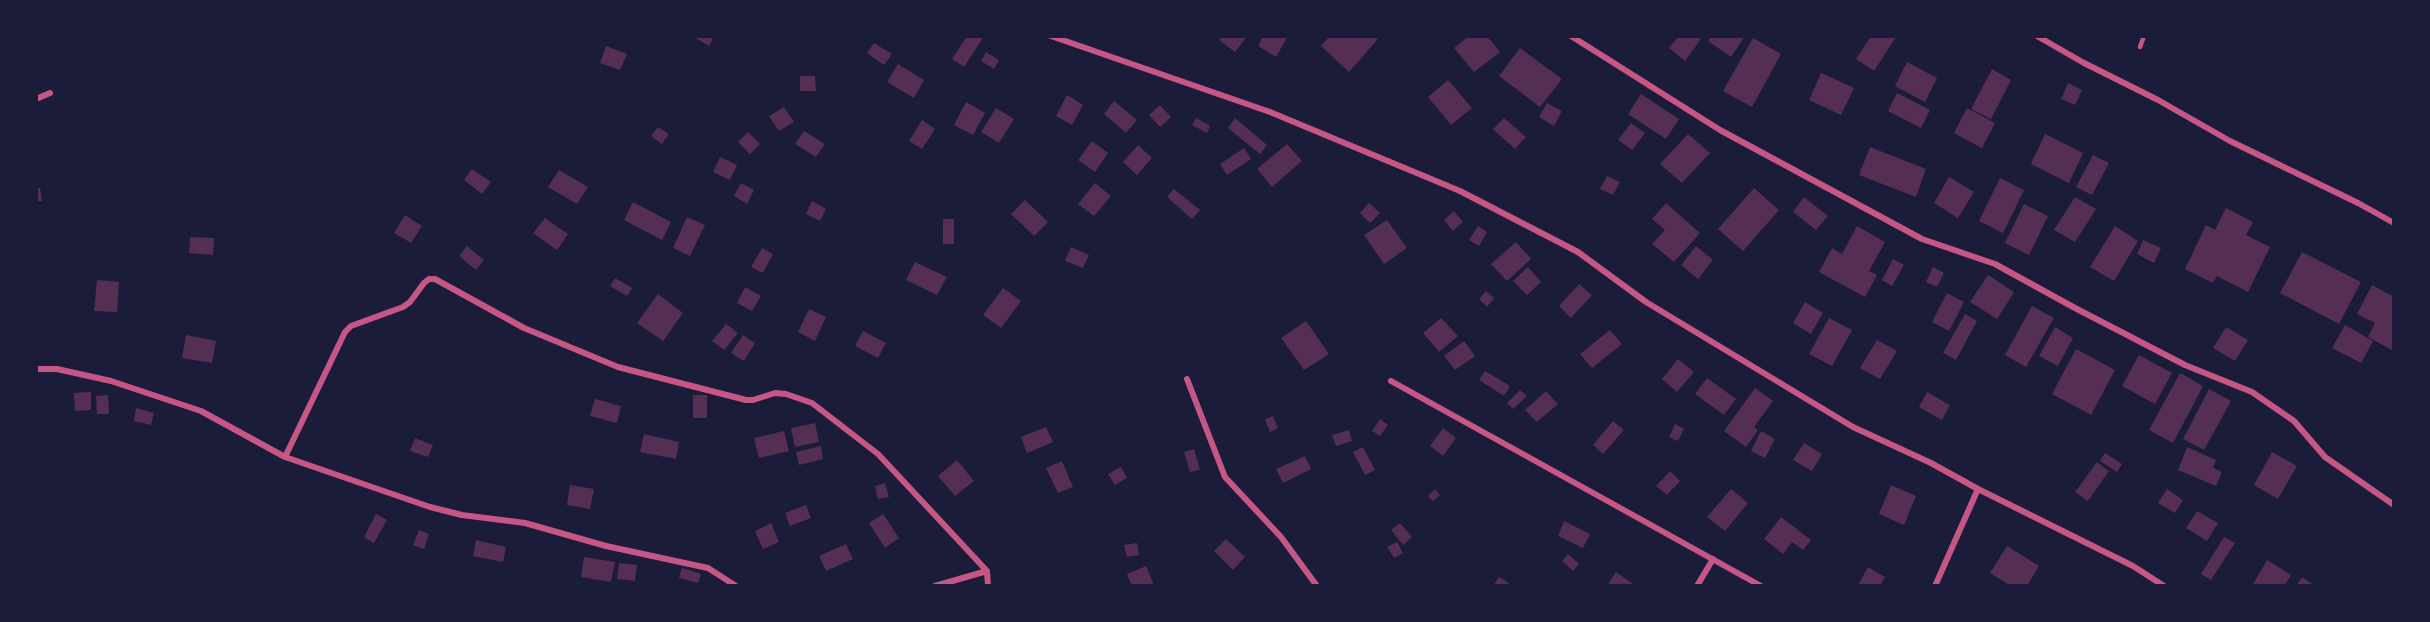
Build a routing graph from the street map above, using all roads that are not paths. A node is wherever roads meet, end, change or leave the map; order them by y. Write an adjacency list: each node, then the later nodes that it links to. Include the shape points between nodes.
1 (1051, 36): 13 (street, via 1270,112 1460,191 1578,252 1646,302 1853,427)
2 (1570, 36): 14 (street, via 1720,130 1912,234 1995,264 2185,365 2252,392 2294,421 2325,457)
3 (2037, 36): 8 (street, via 2230,141)
4 (2144, 36): 5 (lane)
5 (2140, 47)
6 (50, 93): 7 (street)
7 (36, 99)
8 (2394, 223)
9 (36, 369): 12 (street, via 57,369 111,381 201,411)
10 (1187, 379): 20 (street, via 1226,477 1281,537)
11 (1391, 381): 15 (street)
12 (285, 457): 16 (street, via 345,332 351,326 403,307 424,283 435,279 524,328 618,367 746,400 775,393 813,402 878,453); 17 (street, via 430,507 525,523 708,568)
13 (1978, 489): 23 (street); 24 (street, via 2133,566)
14 (2394, 505)
15 (1713, 559): 21 (street); 22 (street)
16 (987, 572): 18 (street); 19 (street)
17 (736, 586)
18 (935, 586)
19 (988, 586)
20 (1317, 586)
21 (1697, 586)
22 (1761, 586)
23 (1935, 586)
24 (2164, 586)

